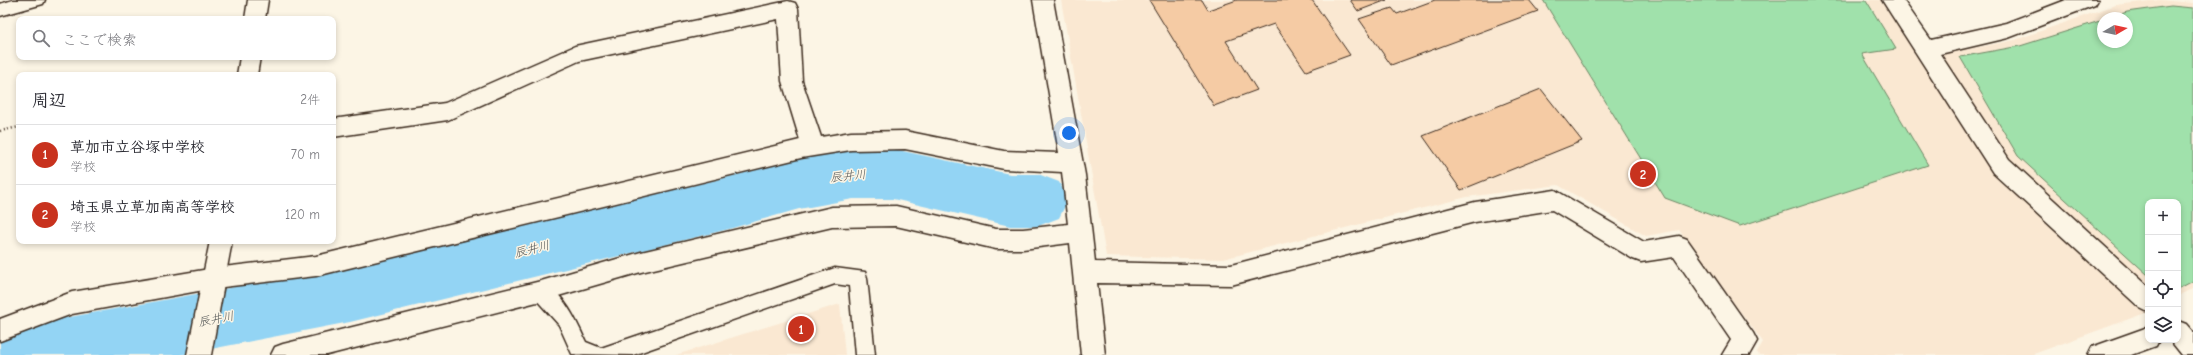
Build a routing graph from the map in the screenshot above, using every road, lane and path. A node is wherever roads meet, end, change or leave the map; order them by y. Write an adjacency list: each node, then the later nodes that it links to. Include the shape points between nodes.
1 (37, 0): 6 (lane)
2 (258, 0): 7 (street)
3 (1043, 0): 15 (street)
4 (1892, 0): 8 (street)
5 (2088, 0): 8 (street, via 2008,30)
6 (0, 10)
7 (255, 16)
8 (1926, 49): 21 (street, via 2001,166)
9 (250, 60): 10 (street)
10 (248, 72)
11 (16, 128): 13 (path)
12 (336, 128): 14 (street, via 448,111 575,54 788,9 792,81)
13 (0, 131)
14 (813, 147): 15 (street, via 851,141 905,140 1004,160); 19 (street, via 316,266)
15 (1072, 163): 16 (street)
16 (1080, 232): 18 (street); 20 (street, via 1023,240 996,239 896,216 832,217 640,262)
17 (221, 244): 19 (street)
18 (1084, 272): 31 (street); 32 (street, via 1231,275 1475,212 1554,200 1641,252 1679,246 1745,341)
19 (215, 278): 22 (street, via 72,303); 26 (street)
20 (541, 291): 27 (street); 28 (lane, via 566,319 579,348)
21 (2145, 298)
22 (0, 330)
23 (2181, 336): 25 (street)
24 (2145, 339): 33 (street)
25 (2193, 350)
26 (199, 355)
27 (283, 355)
28 (594, 355)
29 (607, 355): 30 (lane, via 836,276 858,278)
30 (865, 355)
31 (1093, 355)
32 (1734, 355)
33 (2100, 355)

